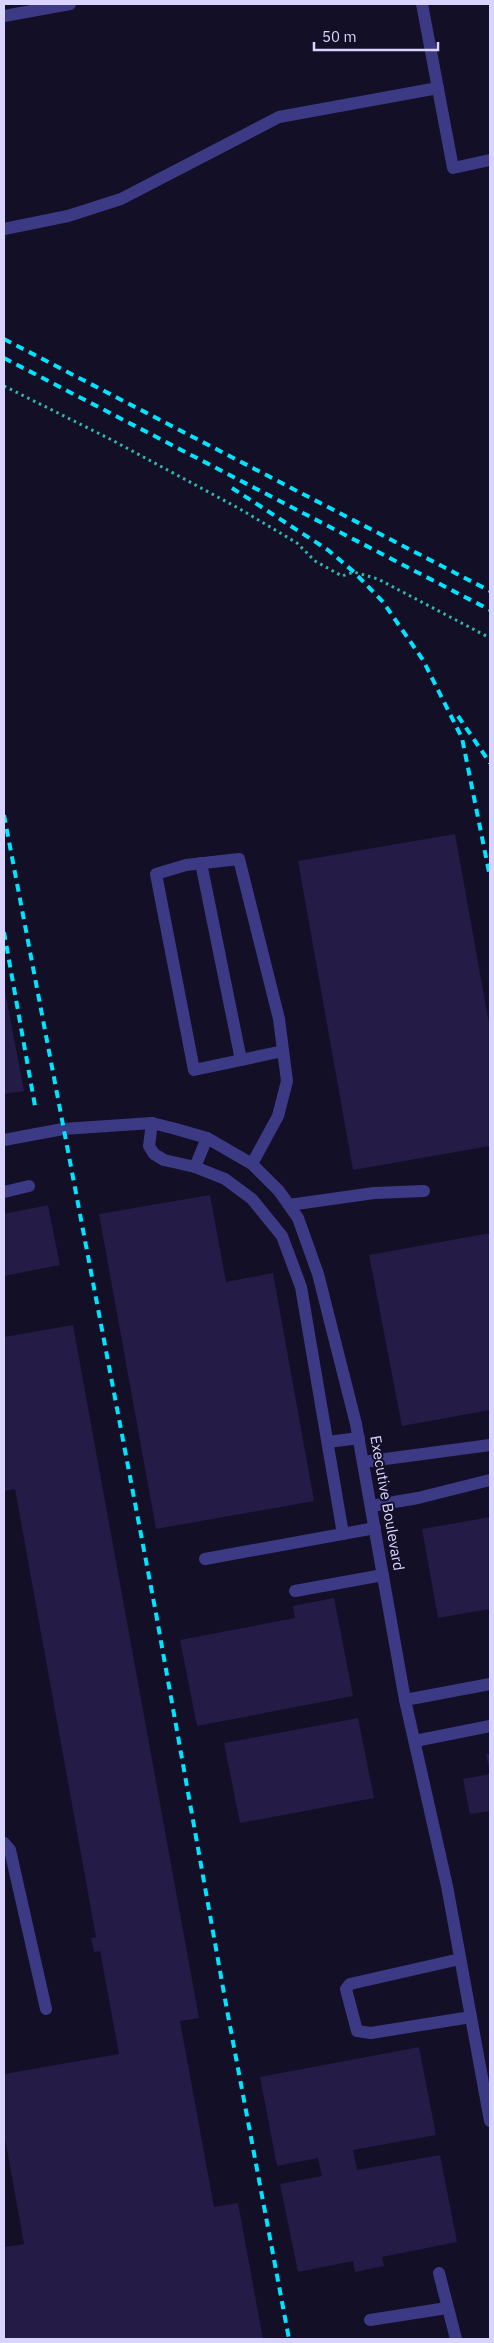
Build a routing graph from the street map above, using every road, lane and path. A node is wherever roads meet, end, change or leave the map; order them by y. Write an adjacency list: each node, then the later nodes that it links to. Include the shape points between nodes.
1 (70, 4): 3 (street)
2 (422, 4): 4 (street)
3 (4, 16)
4 (438, 88): 5 (street, via 453,168); 6 (street, via 279,117 122,199 68,216)
5 (490, 160)
6 (4, 229)
7 (4, 386): 8 (path, via 240,509 342,576 354,572 378,580)
8 (490, 638)
9 (201, 863): 10 (street, via 239,859 279,1019); 11 (street); 11 (street, via 156,874 194,1070)
10 (283, 1051): 11 (street); 15 (street, via 287,1081 278,1116)
11 (241, 1060)
12 (152, 1123): 13 (street, Executive Boulevard); 14 (street, Executive Boulevard, via 63,1129); 16 (street, via 149,1146 154,1154 164,1160)
13 (207, 1138): 15 (street, Executive Boulevard); 16 (street)
14 (4, 1140)
15 (252, 1164): 20 (street, Executive Boulevard)
16 (195, 1167): 22 (street, via 225,1179 252,1198)
17 (29, 1186): 19 (street)
18 (424, 1191): 20 (street, via 374,1193)
19 (4, 1192)
20 (289, 1205): 21 (street, Executive Boulevard)
21 (301, 1226): 22 (street); 23 (street, Executive Boulevard, via 318,1274)
22 (282, 1236): 24 (street, via 300,1287)
23 (359, 1438): 24 (street); 26 (street, Executive Boulevard)
24 (328, 1442): 30 (street)
25 (490, 1445): 26 (street)
26 (363, 1462): 28 (street, Executive Boulevard)
27 (490, 1480): 28 (street)
28 (371, 1506): 29 (street, Executive Boulevard)
29 (375, 1528): 30 (street); 32 (street, Executive Boulevard)
30 (343, 1534): 31 (street)
31 (205, 1559)
32 (383, 1575): 33 (street); 35 (street, Executive Boulevard)
33 (295, 1591)
34 (490, 1684): 35 (street)
35 (405, 1700): 37 (street, Executive Boulevard)
36 (490, 1726): 37 (street)
37 (415, 1741): 39 (street, Executive Boulevard)
38 (4, 1843): 40 (street, via 10,1850)
39 (460, 1959): 41 (street, Executive Boulevard); 41 (street, via 350,1984 346,1989 357,2031 379,2032)
40 (46, 2009)
41 (471, 2018): 42 (street, Executive Boulevard)
42 (490, 2121)
43 (439, 2273): 44 (street)
44 (447, 2308): 45 (street); 46 (street)
45 (370, 2320)
46 (456, 2339)

